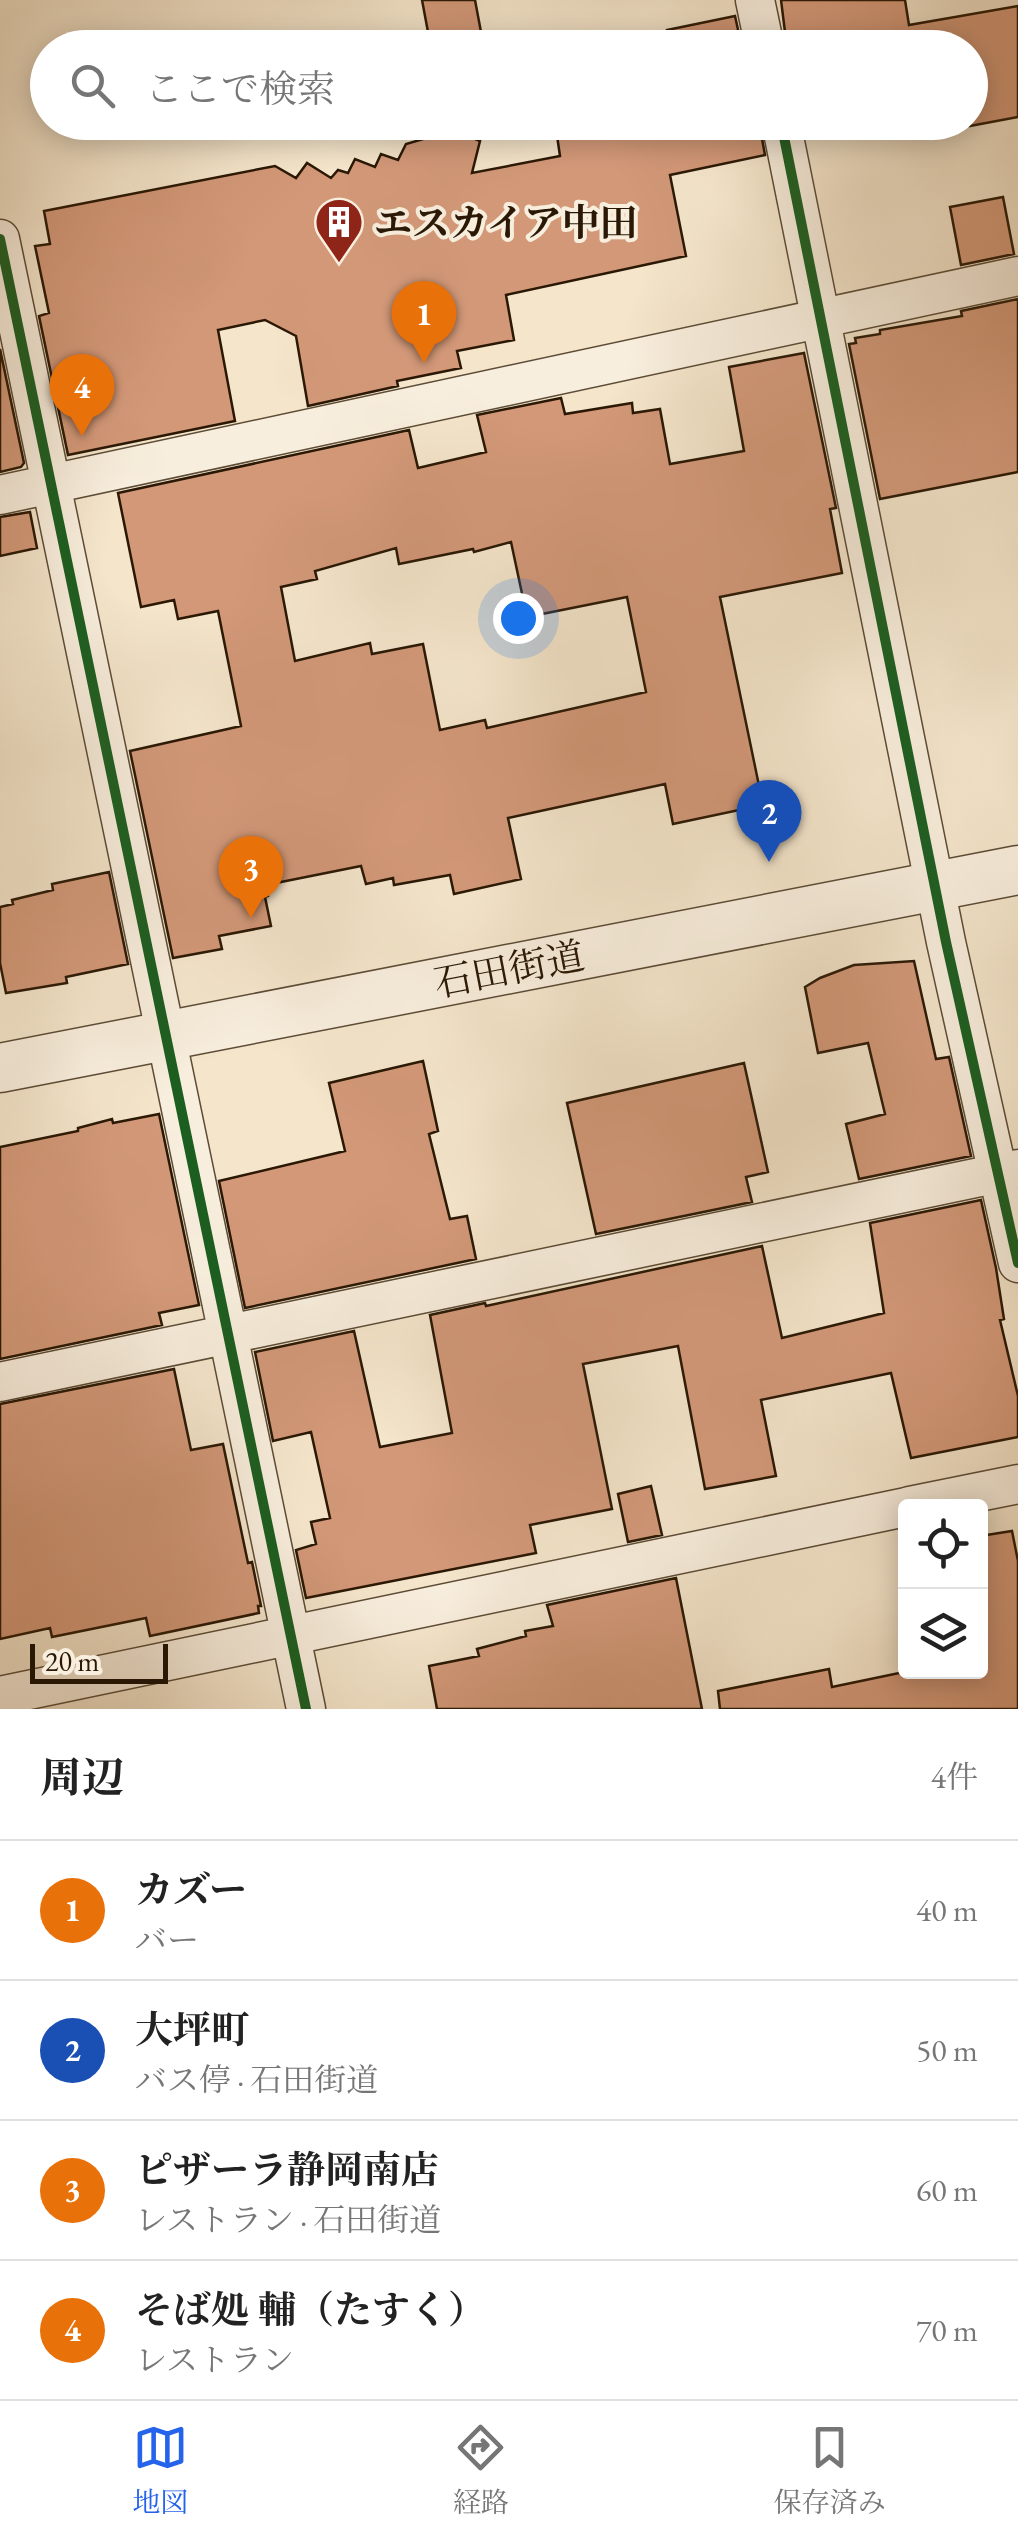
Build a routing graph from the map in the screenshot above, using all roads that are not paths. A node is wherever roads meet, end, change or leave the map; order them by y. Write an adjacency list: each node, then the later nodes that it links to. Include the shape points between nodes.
1 (756, 0): 2 (street)
2 (762, 30)
3 (784, 140): 6 (street)
4 (0, 240): 7 (street)
5 (1018, 276): 6 (street)
6 (821, 318): 7 (street); 10 (street)
7 (52, 484): 8 (street); 11 (street)
8 (0, 495)
9 (1018, 870): 10 (street, 石田街道)
10 (936, 888): 11 (street, 石田街道); 13 (street)
11 (164, 1034): 12 (street, 石田街道); 15 (street)
12 (0, 1068)
13 (1009, 1171): 14 (street); 15 (street)
14 (1018, 1263)
15 (228, 1334): 16 (street); 20 (street)
16 (0, 1382)
17 (1018, 1484): 18 (street)
18 (946, 1499)
19 (898, 1509): 20 (street)
20 (292, 1636): 21 (street); 22 (street)
21 (0, 1696)
22 (306, 1709)

